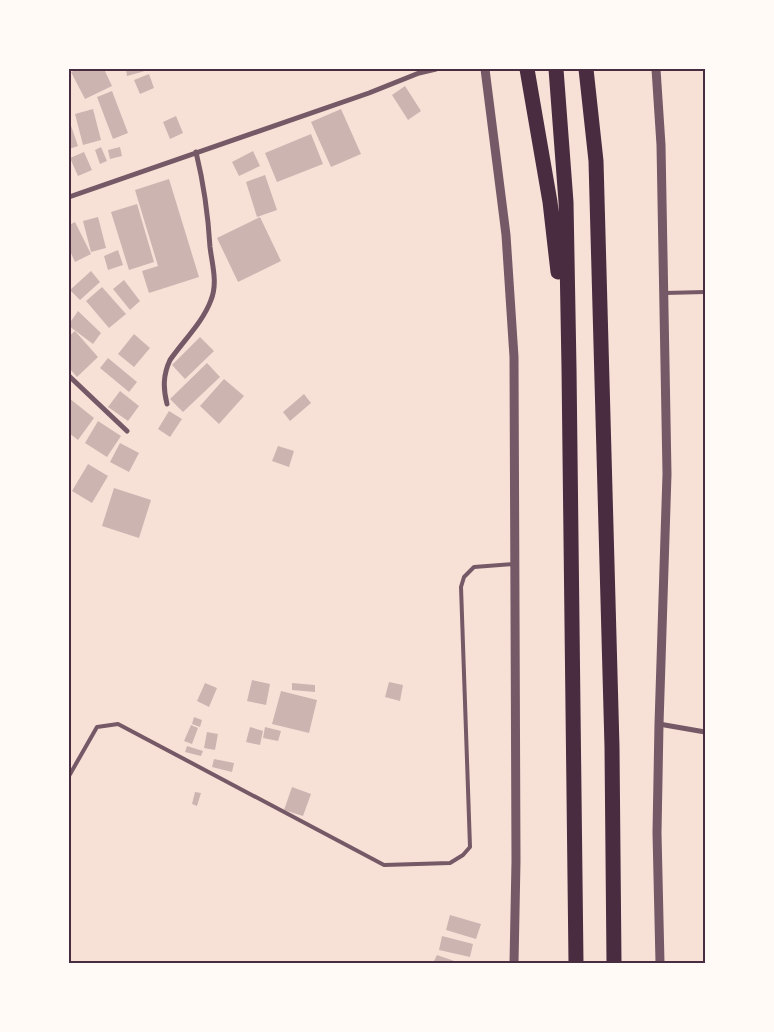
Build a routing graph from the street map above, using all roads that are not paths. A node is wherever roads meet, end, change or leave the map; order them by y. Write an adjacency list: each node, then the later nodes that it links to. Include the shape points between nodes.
1 (436, 69): 7 (street)
2 (485, 69): 15 (street, via 506,235 514,357)
3 (527, 69): 11 (highway, via 550,202)
4 (556, 69): 11 (highway, via 566,202)
5 (586, 69): 21 (highway, via 596,180 612,747)
6 (656, 69): 10 (street)
7 (196, 152): 8 (street); 13 (street, via 203,179 215,282 207,309 166,369 164,389)
8 (69, 198)
9 (705, 292): 10 (lane)
10 (664, 293): 16 (street, via 667,474)
11 (569, 368): 20 (highway)
12 (69, 376): 14 (street)
13 (167, 404)
14 (127, 431)
15 (514, 564): 18 (lane, via 474,567 461,587 470,847 450,863 384,865 118,724 97,727); 19 (street)
16 (659, 724): 17 (street); 22 (street)
17 (705, 732)
18 (69, 776)
19 (514, 963)
20 (576, 963)
21 (614, 963)
22 (660, 963)

